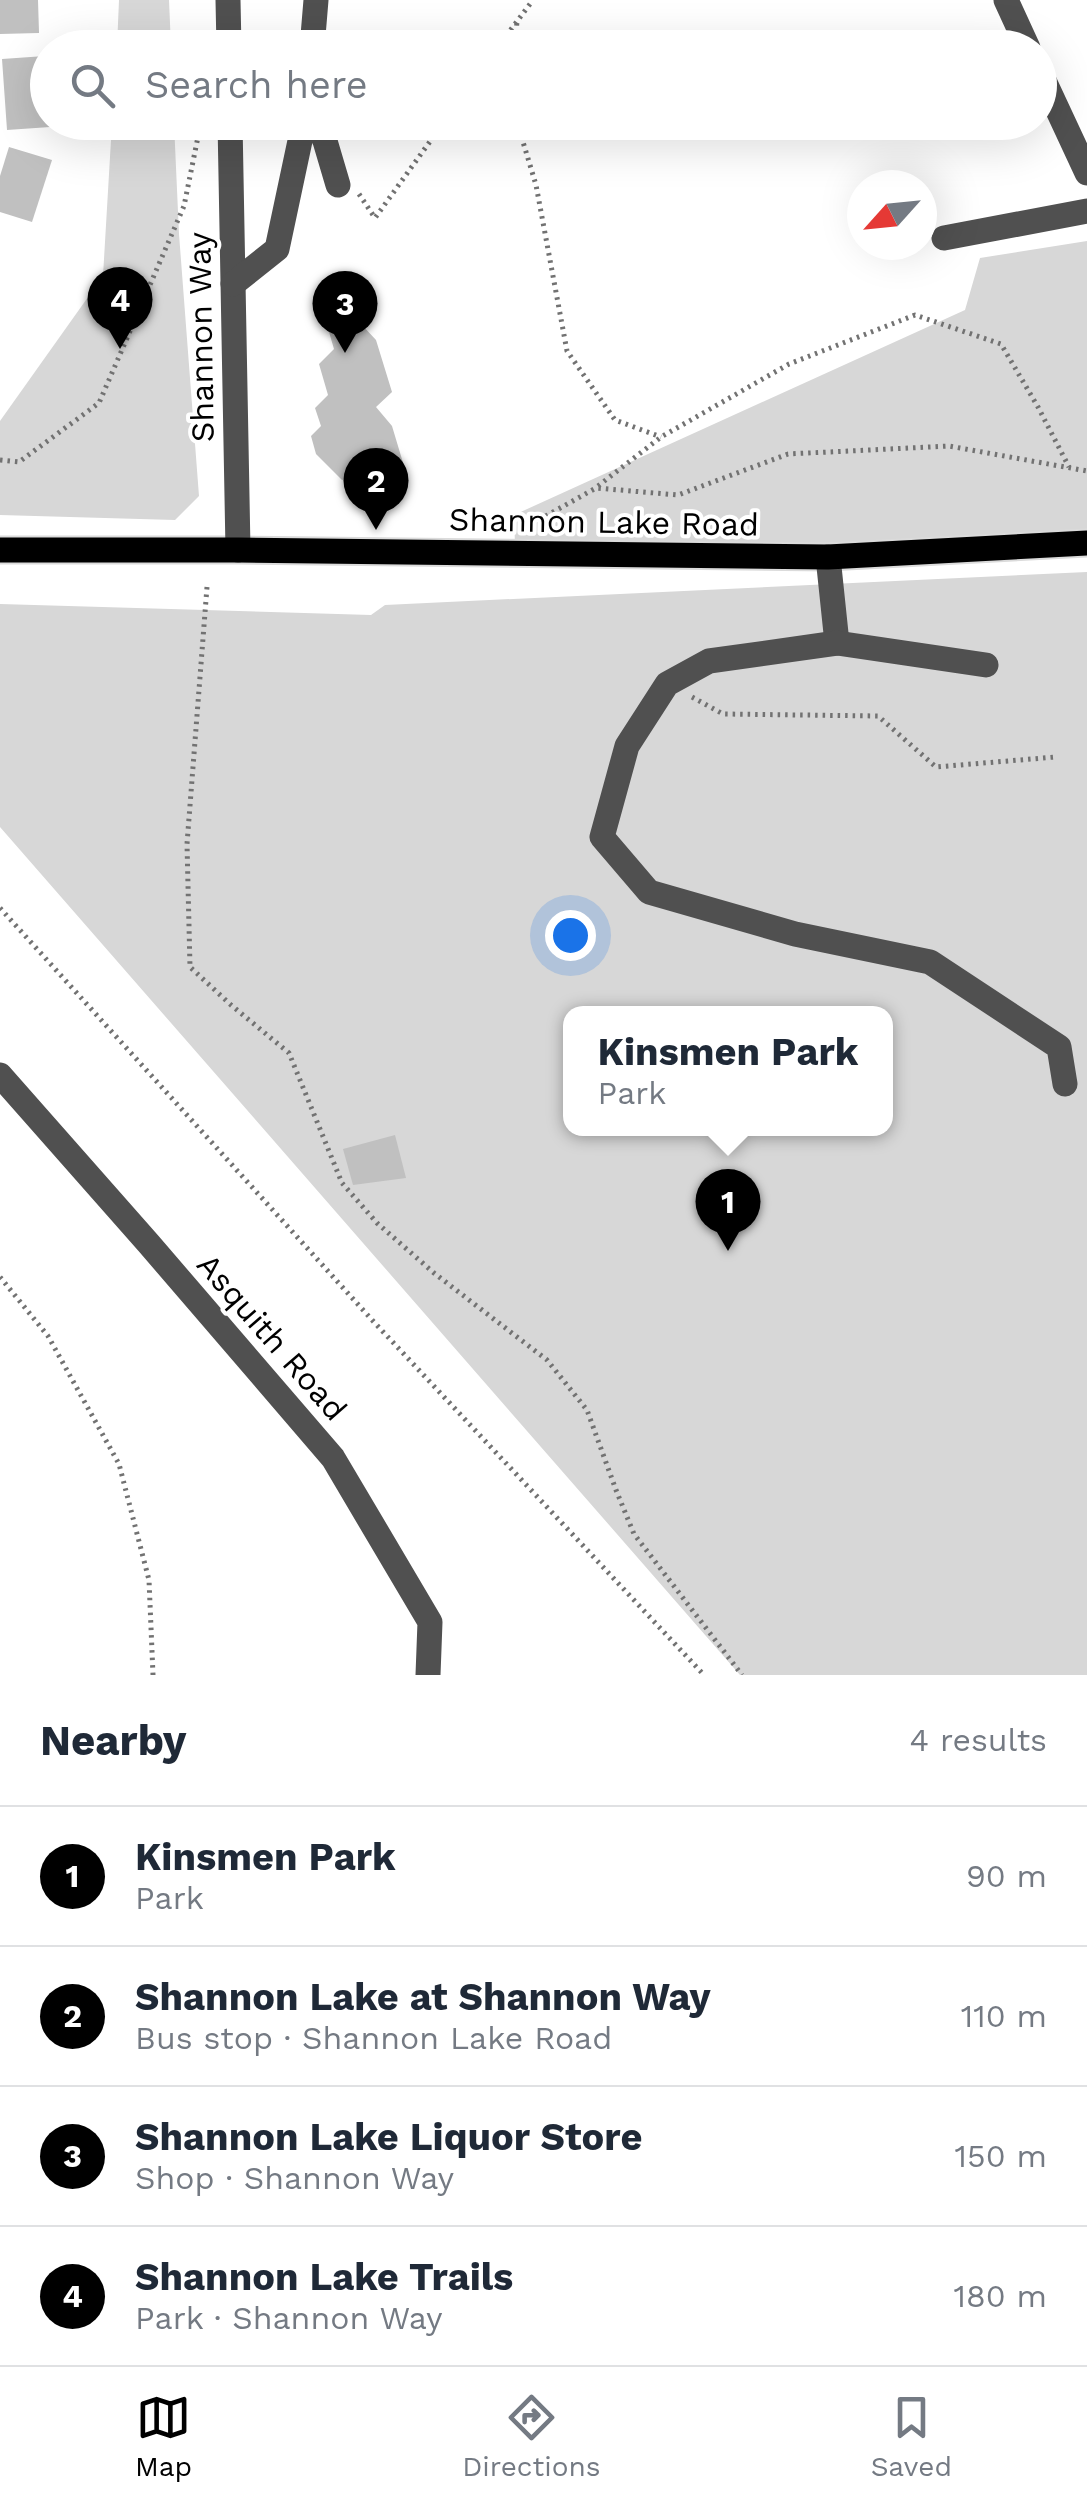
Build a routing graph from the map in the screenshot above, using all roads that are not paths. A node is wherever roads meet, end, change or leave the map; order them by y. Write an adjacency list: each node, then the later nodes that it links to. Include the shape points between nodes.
1 (228, 0): 4 (street)
2 (316, 0): 5 (street)
3 (1006, 0): 6 (street)
4 (229, 30)
5 (314, 30)
6 (1020, 30)
7 (1057, 109): 11 (street)
8 (230, 140): 15 (street, Shannon Way)
9 (300, 140): 15 (street, via 277,249)
10 (325, 140): 12 (street)
11 (1087, 173)
12 (346, 186)
13 (1087, 211): 14 (street)
14 (944, 238)
15 (233, 284): 18 (street, Shannon Way)
16 (1087, 543): 19 (main road, Shannon Lake Road)
17 (0, 550): 18 (main road, Shannon Lake Road)
18 (238, 550): 19 (main road, Shannon Lake Road)
19 (828, 558): 20 (street)
20 (837, 643): 21 (street); 23 (street, via 709,661 667,684 626,746 602,836 649,892 795,934 930,962 1059,1048)
21 (986, 665)
22 (0, 1076): 24 (street, Asquith Road, via 333,1458 430,1622)
23 (1064, 1084)
24 (428, 1675)

